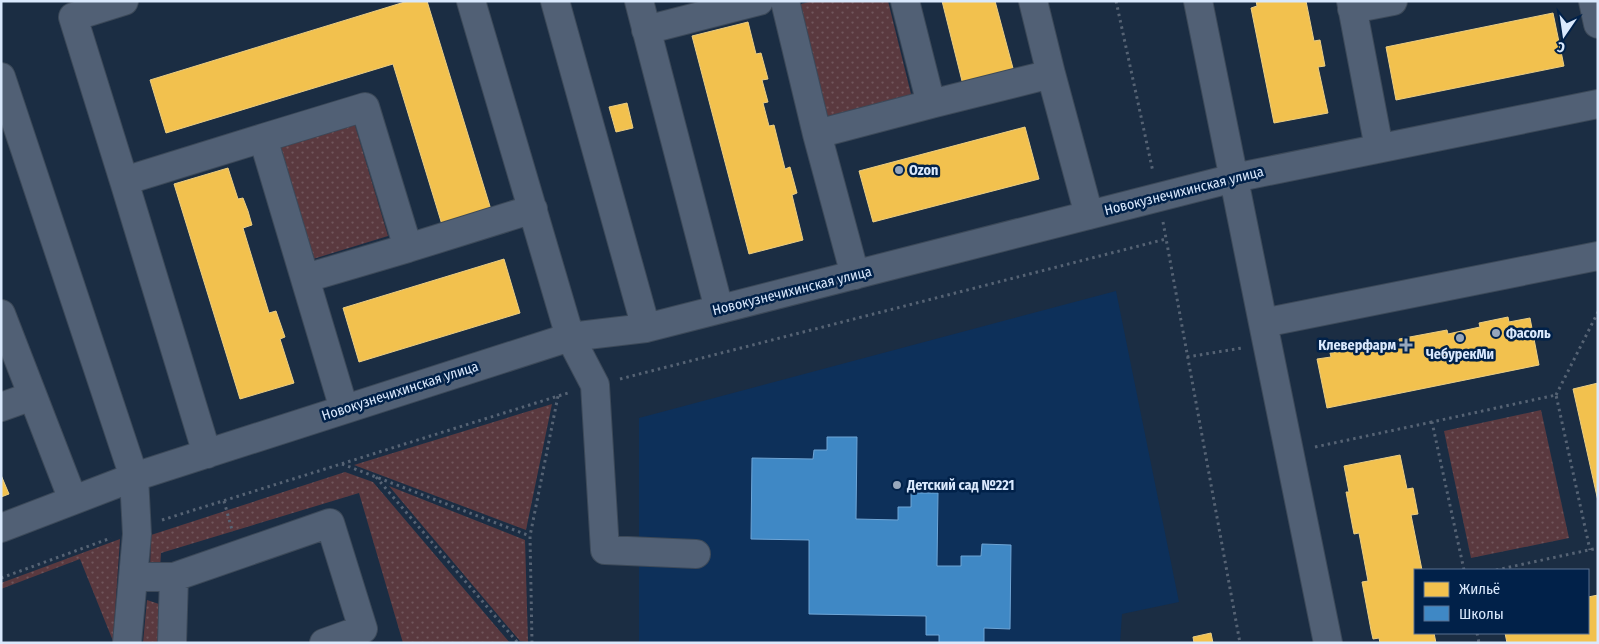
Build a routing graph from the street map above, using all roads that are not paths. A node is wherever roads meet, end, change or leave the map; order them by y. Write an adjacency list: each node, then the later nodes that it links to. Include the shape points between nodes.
1 (124, 1): 23 (street, via 73,17)
2 (471, 1): 24 (street)
3 (555, 1): 32 (street)
4 (639, 1): 14 (street)
5 (759, 1): 14 (street)
6 (785, 1): 19 (street)
7 (905, 1): 17 (street)
8 (1032, 1): 15 (street)
9 (1198, 1): 22 (street)
10 (1393, 1): 12 (street)
11 (1593, 1): 13 (street)
12 (1351, 5): 21 (street)
13 (1598, 24)
14 (646, 30): 30 (street)
15 (1051, 74): 17 (street); 25 (street)
16 (1, 76): 39 (street)
17 (931, 104): 19 (street)
18 (1598, 104): 21 (street, Новокузнечихинская улица)
19 (817, 134): 28 (street)
20 (263, 138): 23 (street); 26 (street, via 364,107); 29 (street)
21 (1379, 148): 22 (street, Новокузнечихинская улица)
22 (1234, 178): 25 (street, Новокузнечихинская улица); 33 (street)
23 (124, 181): 38 (street)
24 (533, 209): 26 (street); 34 (street)
25 (1089, 215): 28 (street, Новокузнечихинская улица)
26 (408, 248): 29 (street)
27 (1598, 256): 33 (street)
28 (855, 275): 30 (street, Новокузнечихинская улица)
29 (306, 278): 37 (street)
30 (719, 309): 32 (street, Новокузнечихинская улица)
31 (1, 314): 35 (street)
32 (646, 328): 34 (street, Новокузнечихинская улица)
33 (1265, 334): 48 (street)
34 (570, 337): 37 (street, Новокузнечихинская улица); 42 (street, via 595,385 605,550)
35 (32, 396): 36 (street); 40 (street)
36 (1, 407)
37 (344, 408): 38 (street, Новокузнечихинская улица)
38 (208, 454): 39 (street, Новокузнечихинская улица)
39 (134, 477): 40 (street, Новокузнечихинская улица); 43 (street, via 136,528)
40 (73, 500): 41 (street, Новокузнечихинская улица)
41 (1, 528)
42 (696, 554)
43 (133, 577): 44 (street); 45 (street)
44 (174, 577): 46 (street); 47 (street, via 330,523 363,630)
45 (127, 643)
46 (172, 643)
47 (324, 643)
48 (1328, 643)

